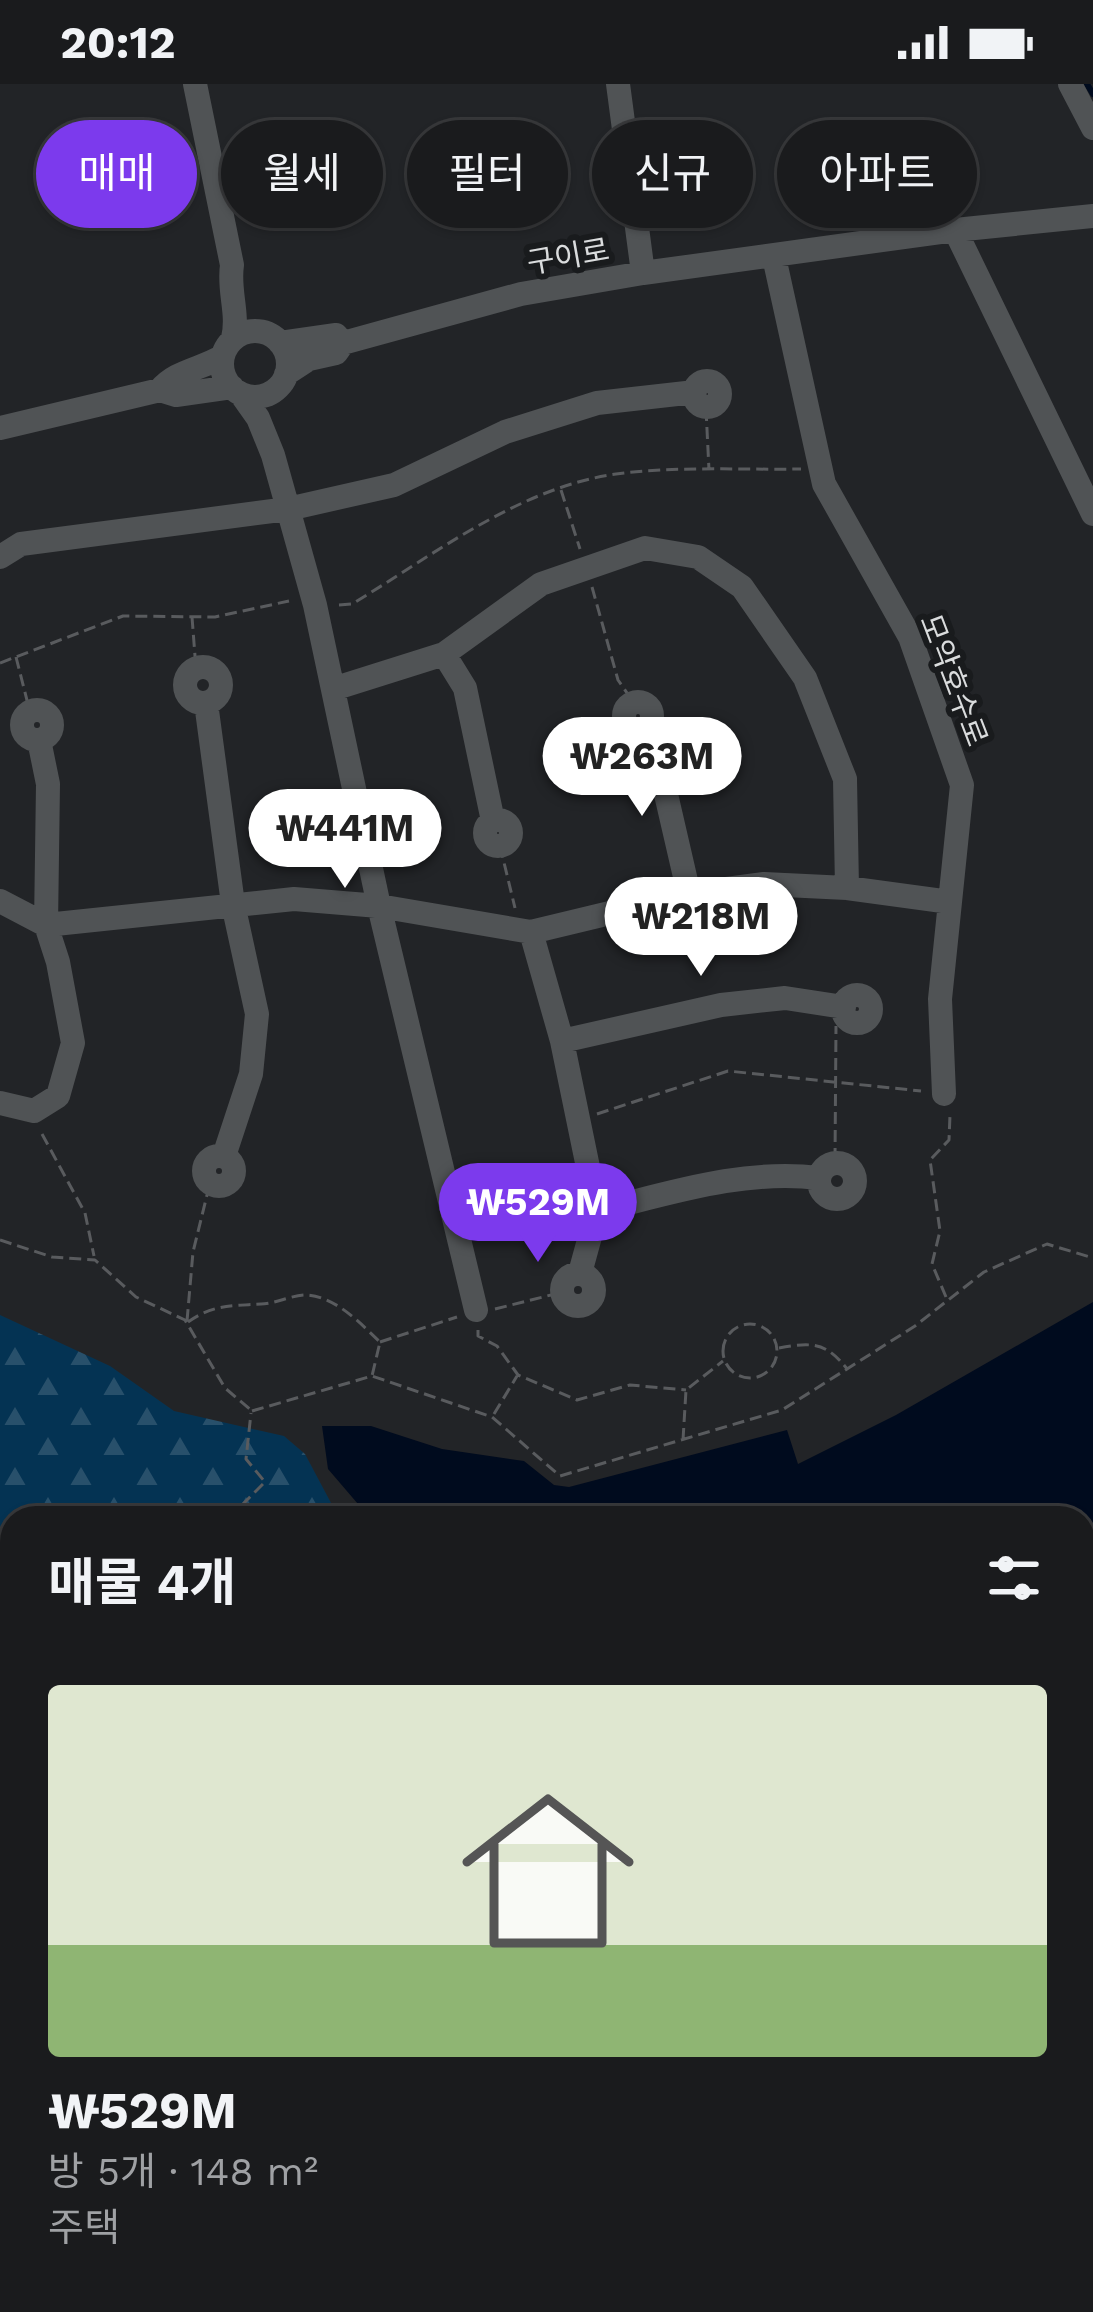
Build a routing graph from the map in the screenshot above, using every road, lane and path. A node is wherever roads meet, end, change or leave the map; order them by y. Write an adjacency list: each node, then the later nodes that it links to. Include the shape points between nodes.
1 (195, 84): 8 (street)
2 (618, 84): 9 (street)
3 (1070, 84): 4 (street)
4 (1093, 128)
5 (1093, 216): 6 (street, 구이로)
6 (955, 230): 7 (street, 구이로); 23 (street)
7 (774, 257): 9 (street, 구이로); 19 (street, 모악호수로)
8 (232, 266): 10 (street, via 247,310); 12 (street, via 237,319)
9 (643, 273): 11 (street, 구이로, via 521,294)
10 (272, 337): 11 (street, via 336,335); 12 (street, via 253,330); 13 (street, via 287,355)
11 (343, 343): 13 (street)
12 (228, 347): 14 (street); 15 (street, via 222,367)
13 (280, 383): 15 (street, via 251,397); 18 (street)
14 (160, 390): 15 (street); 17 (street)
15 (236, 390): 18 (street)
16 (700, 400): 20 (path); 22 (street, via 597,403 505,432 394,485)
17 (0, 428)
18 (273, 455): 22 (street)
19 (820, 468): 20 (path); 39 (street, 모악호수로, via 910,637 962,785)
20 (709, 470): 21 (path, via 615,474)
21 (560, 488): 25 (path); 26 (path, via 519,503 352,604)
22 (288, 509): 24 (street, via 21,544); 26 (street)
23 (1093, 514)
24 (0, 557)
25 (586, 568): 28 (street, via 542,584); 33 (path, via 618,680); 36 (street, via 645,548 698,557 742,587 806,678 845,779)
26 (315, 605): 27 (path, via 298,598); 32 (street)
27 (192, 616): 29 (path, via 122,616); 31 (path)
28 (444, 654): 32 (street); 35 (street, via 465,688 493,820 511,829)
29 (16, 657): 30 (path); 34 (path)
30 (0, 662)
31 (196, 669): 40 (street, via 185,688 206,703)
32 (333, 689): 41 (street)
33 (634, 703): 37 (street, via 652,714 644,729)
34 (30, 712): 42 (street, via 23,729 39,740 48,784)
35 (500, 846): 43 (path)
36 (847, 888): 37 (street, via 764,884); 39 (street)
37 (688, 894): 43 (street)
38 (0, 901): 42 (street)
39 (950, 902): 47 (street, 모악호수로, via 940,999)
40 (233, 904): 41 (street, via 293,898); 42 (street); 51 (street, via 257,1014 251,1074 224,1156 232,1178)
41 (379, 906): 43 (street); 58 (street)
42 (46, 925): 48 (street, via 73,1043 58,1096 34,1111)
43 (522, 931): 45 (street)
44 (840, 1006): 45 (street, via 785,998 721,1005); 46 (path)
45 (562, 1041): 49 (street)
46 (835, 1080): 47 (path); 49 (path, via 728,1071); 50 (path)
47 (944, 1094): 57 (path, via 950,1140 930,1160 940,1231 932,1264)
48 (11, 1106): 55 (path, via 40,1131 85,1213)
49 (578, 1120): 52 (street)
50 (827, 1170): 52 (street, via 730,1178)
51 (210, 1184): 59 (path)
52 (596, 1211): 56 (street)
53 (0, 1240): 55 (path, via 52,1257)
54 (1093, 1258): 57 (path, via 1047,1244 983,1271)
55 (95, 1259): 59 (path, via 136,1297)
56 (571, 1281): 58 (path, via 555,1294)
57 (946, 1298): 63 (path)
58 (476, 1310): 60 (path); 64 (path, via 478,1336 497,1346)
59 (187, 1323): 60 (path, via 230,1303 308,1295 348,1311); 67 (path, via 225,1388)
60 (380, 1342): 65 (path)
61 (777, 1348): 62 (path, via 760,1376 736,1373); 62 (path, via 763,1327 745,1324 730,1334); 63 (path, via 807,1343 832,1350)
62 (725, 1360): 66 (path)
63 (848, 1370): 69 (path, via 782,1410)
64 (518, 1375): 66 (path, via 577,1400 630,1385); 68 (path)
65 (371, 1376): 67 (path); 68 (path)
66 (686, 1390): 69 (path)
67 (252, 1412): 70 (path, via 247,1459 265,1482)
68 (492, 1417): 69 (path, via 560,1476)
69 (683, 1440)
70 (241, 1506)

